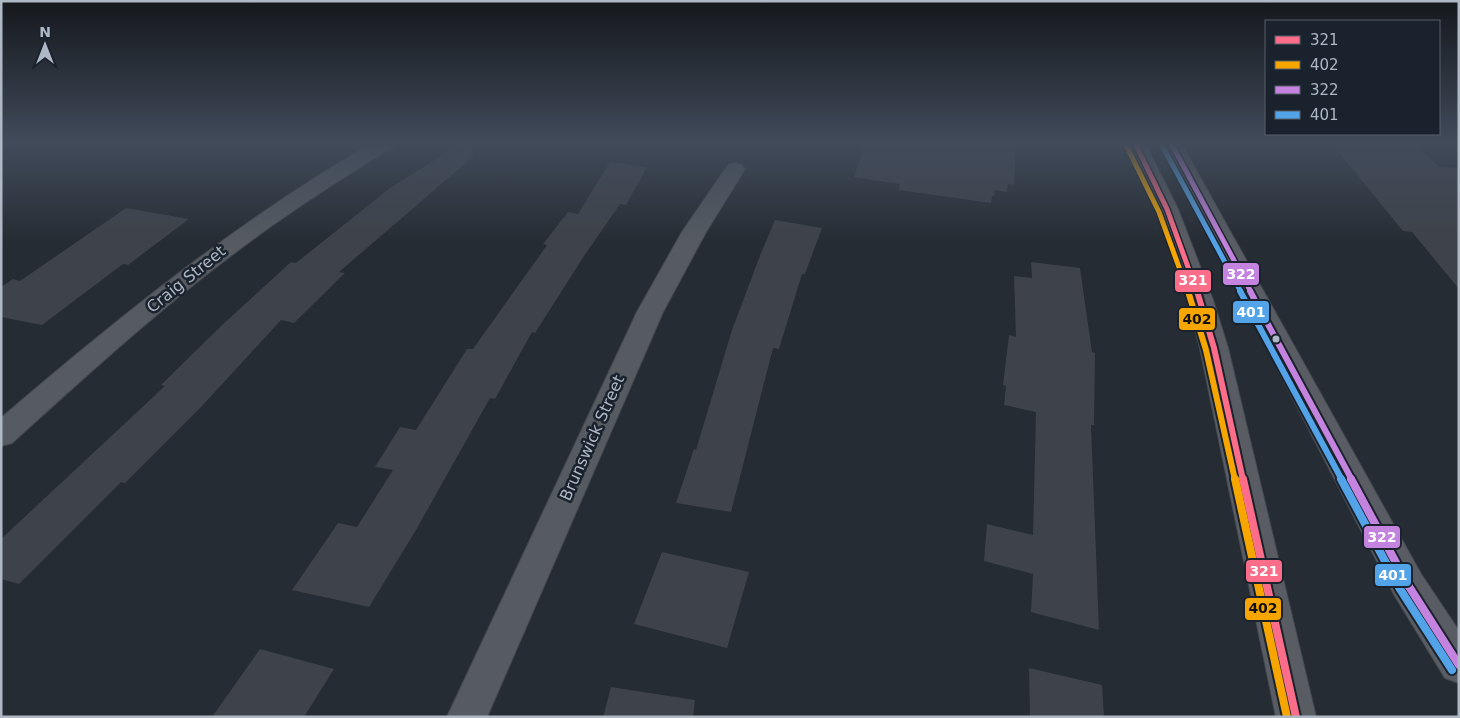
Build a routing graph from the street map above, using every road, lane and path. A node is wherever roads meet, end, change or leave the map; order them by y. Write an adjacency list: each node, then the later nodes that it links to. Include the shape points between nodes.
1 (330, 177): 5 (street, Craig Street, via 226,247)
2 (730, 177): 8 (street, Brunswick Street, via 694,232 650,312)
3 (1152, 177): 9 (main road, via 1167,209 1214,348)
4 (1189, 177): 7 (main road, via 1408,585)
5 (14, 409): 6 (street, Craig Street)
6 (1, 434)
7 (1459, 665)
8 (467, 717)
9 (1296, 717)

